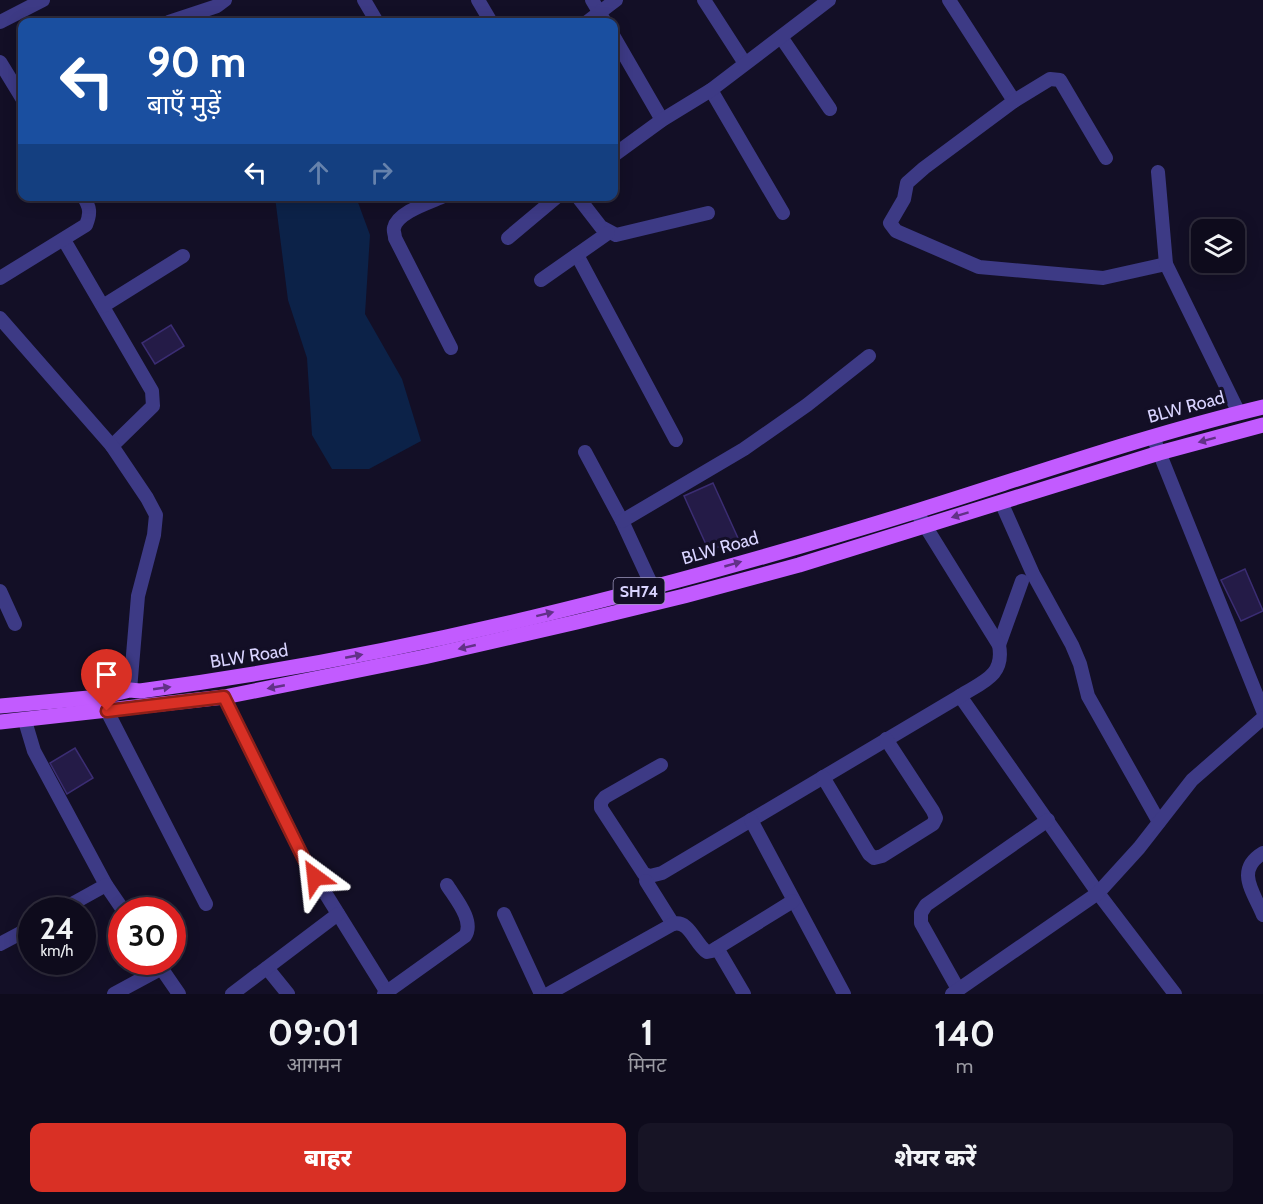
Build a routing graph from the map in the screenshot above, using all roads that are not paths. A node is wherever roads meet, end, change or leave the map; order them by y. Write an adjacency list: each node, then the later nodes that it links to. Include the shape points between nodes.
1 (43, 0): 14 (street)
2 (225, 0): 10 (street)
3 (364, 0): 11 (street)
4 (478, 0): 12 (street)
5 (592, 0): 13 (street)
6 (616, 0): 13 (street)
7 (704, 0): 18 (street)
8 (949, 0): 21 (street)
9 (824, 2): 15 (street)
10 (181, 18)
11 (375, 18)
12 (488, 18)
13 (603, 18)
14 (0, 22)
15 (781, 38): 18 (street); 22 (street)
16 (618, 44): 23 (street)
17 (0, 62): 20 (street)
18 (744, 62): 19 (street)
19 (711, 90): 23 (street); 32 (street)
20 (18, 91)
21 (1014, 101): 25 (street, via 1050,79 1060,80); 38 (street, via 907,183 904,200 891,220 892,228 979,267 1103,278)
22 (830, 109)
23 (662, 120): 24 (street)
24 (618, 152)
25 (1106, 158)
26 (1158, 172): 38 (street)
27 (86, 201): 35 (street, via 91,215 86,225)
28 (433, 201): 43 (street, via 399,220 394,228 395,238)
29 (552, 201): 34 (street)
30 (581, 201): 33 (street)
31 (708, 213): 33 (street, via 616,235)
32 (783, 213)
33 (608, 233): 36 (street)
34 (508, 238)
35 (64, 240): 39 (street); 41 (street)
36 (578, 255): 40 (street); 49 (street)
37 (183, 256): 41 (street)
38 (1167, 264): 46 (street)
39 (0, 278)
40 (541, 280)
41 (103, 306): 50 (street, via 154,399 153,406)
42 (0, 318): 50 (street)
43 (451, 348)
44 (869, 356): 55 (street, via 744,449)
45 (1263, 407): 46 (main road, BLW Road / SH74)
46 (1239, 413): 48 (main road, BLW Road / SH74)
47 (1263, 425): 52 (main road, SH74, one-way to 52)
48 (1153, 436): 52 (street); 54 (main road, BLW Road / SH74)
49 (676, 440)
50 (112, 446): 63 (street, via 156,515 138,596)
51 (585, 452): 55 (street)
52 (1159, 453): 53 (main road, SH74); 70 (street)
53 (1001, 502): 56 (main road, SH74, one-way to 56); 79 (street, via 1033,574 1072,645 1088,696)
54 (916, 511): 56 (street); 58 (main road, BLW Road / SH74, one-way to 54)
55 (622, 521): 58 (street)
56 (924, 526): 61 (street); 65 (main road, SH74, one-way to 65, via 684,596 424,657)
57 (1022, 581): 61 (street)
58 (653, 588): 62 (main road, BLW Road / SH74, one-way to 58, via 452,637)
59 (0, 591): 60 (street)
60 (15, 624)
61 (999, 645): 64 (street, via 1000,666 994,674)
62 (202, 683): 63 (main road, BLW Road / SH74, one-way to 62); 66 (main road)
63 (130, 690): 68 (main road, BLW Road / SH74)
64 (960, 696): 74 (street); 78 (street)
65 (224, 697): 66 (main road, SH74); 89 (street, via 304,859)
66 (204, 699): 69 (main road, SH74)
67 (0, 706): 68 (main road, BLW Road / SH74)
68 (72, 707): 69 (main road, SH74); 72 (main road, SH74)
69 (107, 711): 88 (street)
70 (1263, 711)
71 (1263, 718): 79 (street, via 1192,780)
72 (25, 721): 73 (main road, SH74); 82 (street, via 34,751)
73 (0, 722)
74 (886, 739): 76 (street); 76 (street, via 936,818 933,824 882,856 874,858 869,854)
75 (661, 765): 77 (street, via 605,796 601,802 644,874 662,873)
76 (823, 777): 77 (street)
77 (751, 820): 87 (street)
78 (1048, 820): 84 (street); 99 (street, via 926,905 921,913 921,923)
79 (1159, 822): 84 (street)
80 (1263, 853): 91 (street, via 1247,872)
81 (646, 881): 92 (street)
82 (106, 885): 85 (street); 86 (street)
83 (447, 885): 100 (street, via 469,923 469,930)
84 (1098, 893): 99 (street); 109 (street)
85 (84, 897)
86 (114, 897)
87 (793, 901): 95 (street); 108 (street)
88 (206, 904)
89 (338, 914): 96 (street); 100 (street)
90 (504, 914): 105 (street)
91 (1263, 915)
92 (673, 924): 95 (street, via 684,924 707,952); 106 (street)
93 (18, 934): 94 (street)
94 (0, 944)
95 (717, 948): 107 (street)
96 (267, 968): 103 (street); 104 (street)
97 (143, 975): 101 (street)
98 (166, 975): 102 (street)
99 (955, 991)
100 (385, 993)
101 (114, 994)
102 (179, 994)
103 (232, 994)
104 (288, 994)
105 (541, 994)
106 (548, 994)
107 (744, 994)
108 (844, 994)
109 (1175, 994)

